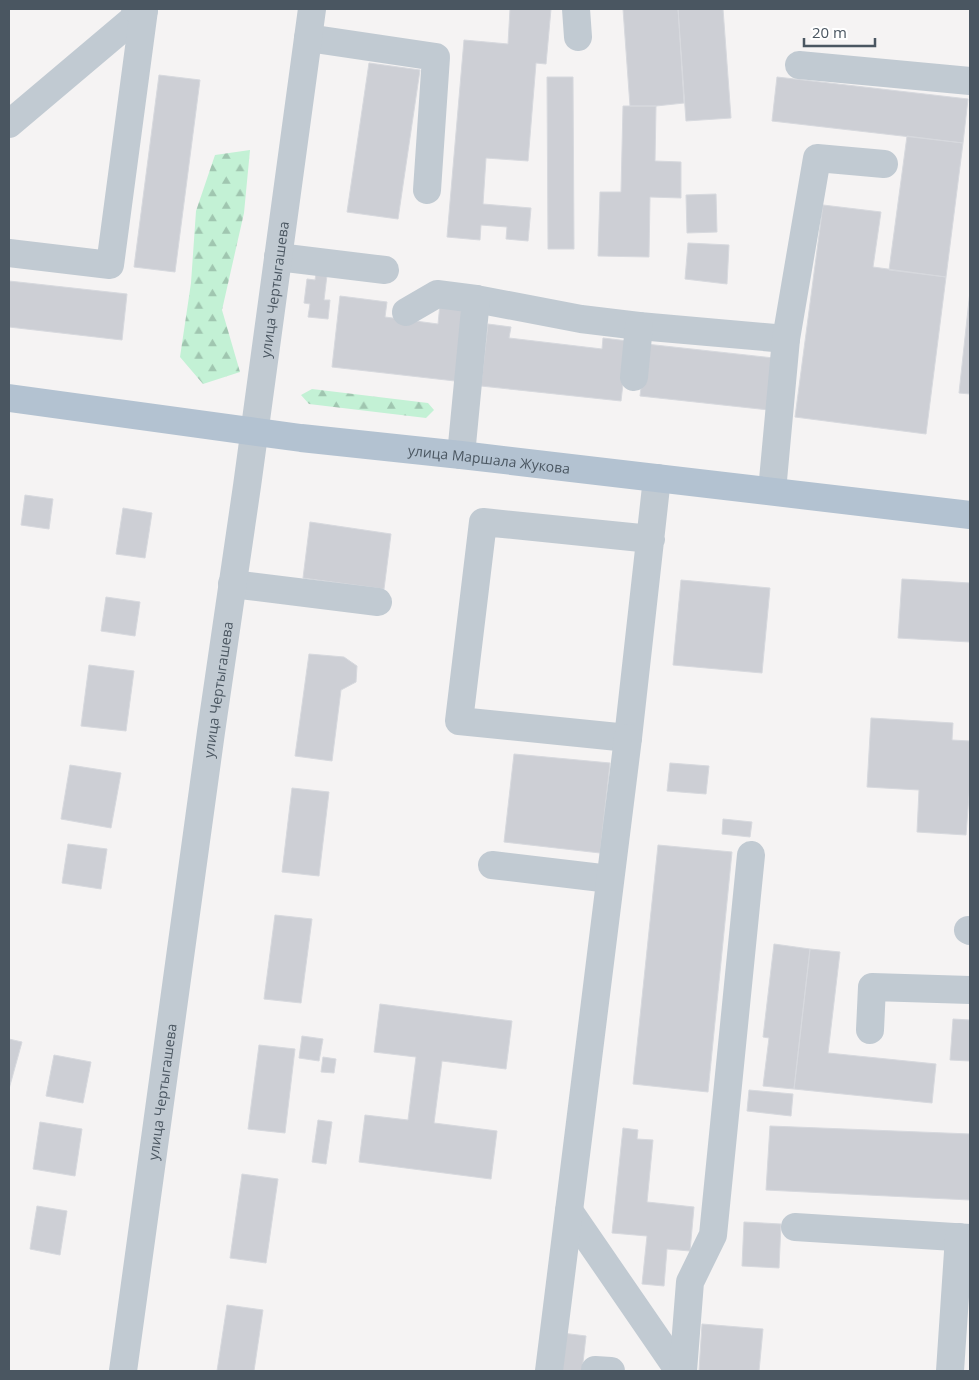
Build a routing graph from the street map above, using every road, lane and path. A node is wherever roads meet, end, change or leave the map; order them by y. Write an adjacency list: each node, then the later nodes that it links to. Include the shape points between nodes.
1 (139, 9): 8 (street); 11 (street, via 110,265)
2 (312, 9): 5 (street, улица Чертыгашева)
3 (576, 9): 4 (street)
4 (578, 37)
5 (308, 38): 10 (street, via 436,57); 12 (street, улица Чертыгашева)
6 (799, 65): 7 (street)
7 (970, 81)
8 (9, 124)
9 (884, 164): 17 (street, via 817,158)
10 (427, 190)
11 (9, 254)
12 (278, 257): 13 (street); 20 (street, улица Чертыгашева)
13 (385, 270)
14 (476, 299): 15 (street, via 437,294); 16 (street, via 581,319); 21 (street)
15 (406, 312)
16 (639, 326): 17 (street); 18 (street)
17 (786, 338): 23 (street)
18 (634, 377)
19 (9, 398): 20 (main road, улица Маршала Жукова)
20 (254, 431): 21 (main road, улица Маршала Жукова); 26 (street, улица Чертыгашева)
21 (461, 455): 22 (main road, улица Маршала Жукова)
22 (657, 478): 23 (main road, улица Маршала Жукова); 25 (street)
23 (772, 491): 24 (main road, улица Маршала Жукова)
24 (970, 515)
25 (650, 539): 28 (street); 28 (street, via 483,522 459,721)
26 (232, 584): 27 (street); 37 (street, улица Чертыгашева)
27 (378, 602)
28 (628, 738): 31 (street)
29 (751, 854): 42 (street, via 713,1235 690,1282)
30 (492, 865): 31 (street)
31 (610, 879): 34 (street)
32 (970, 990): 33 (street, via 872,987)
33 (870, 1030)
34 (569, 1211): 38 (street); 41 (street)
35 (795, 1227): 36 (street)
36 (965, 1237): 43 (street)
37 (123, 1371)
38 (549, 1371)
39 (595, 1371): 40 (street)
40 (611, 1371)
41 (679, 1371)
42 (683, 1371)
43 (950, 1371)

